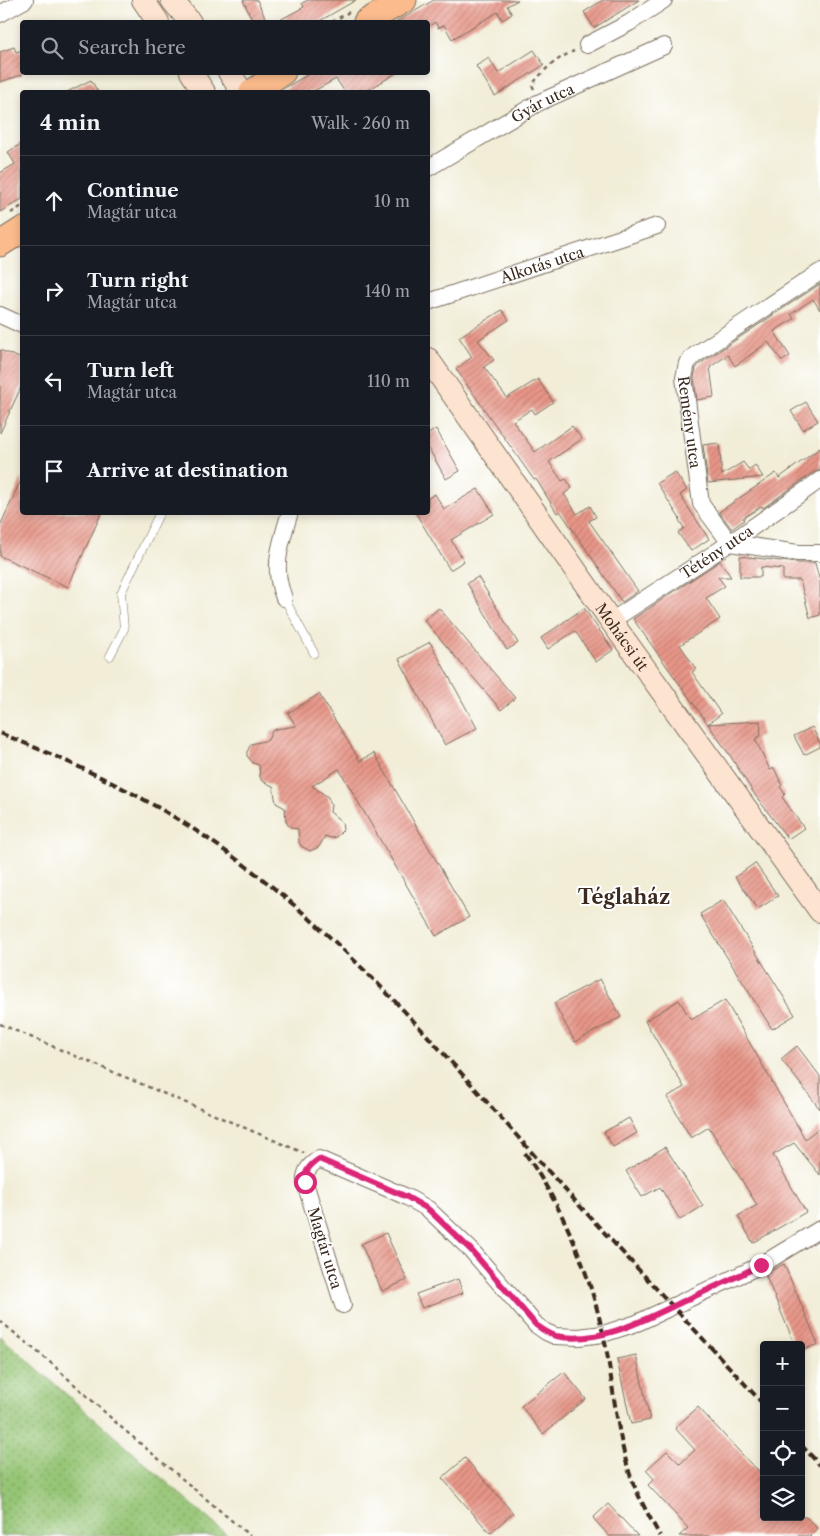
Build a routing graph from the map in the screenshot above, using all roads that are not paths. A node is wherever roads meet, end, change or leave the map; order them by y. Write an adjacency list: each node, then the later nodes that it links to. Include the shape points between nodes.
1 (25, 0): 6 (street)
2 (143, 0): 7 (main road)
3 (172, 0): 8 (main road)
4 (404, 0): 9 (main road)
5 (664, 0): 10 (street)
6 (0, 14)
7 (157, 20)
8 (188, 20)
9 (369, 20)
10 (587, 45)
11 (664, 46): 18 (street, Gyár utca, via 538,103)
12 (193, 75): 15 (main road)
13 (231, 75): 16 (main road)
14 (278, 75): 17 (main road)
15 (203, 90)
16 (241, 90)
17 (255, 90)
18 (430, 167)
19 (657, 226): 23 (street, Alkotás utca)
20 (20, 231): 21 (main road)
21 (0, 244)
22 (820, 272): 30 (street, Remény utca, via 687,363 684,378 701,504)
23 (430, 301)
24 (0, 315): 25 (street)
25 (20, 324)
26 (430, 362): 33 (main road, Mohácsi út)
27 (820, 480): 30 (street, Tétény utca)
28 (159, 515): 35 (lane, via 121,593 124,629)
29 (289, 515): 32 (street, via 278,559 278,579)
30 (730, 543): 31 (street); 33 (street, Tétény utca)
31 (820, 553)
32 (284, 598): 34 (lane)
33 (611, 622): 36 (main road, Mohácsi út)
34 (314, 653)
35 (110, 656)
36 (820, 910)
37 (820, 1229): 38 (street, Magtár utca, via 761,1265 637,1323 593,1336 555,1336 536,1325 471,1250 428,1209 319,1159 307,1170 305,1182)
38 (342, 1305)

